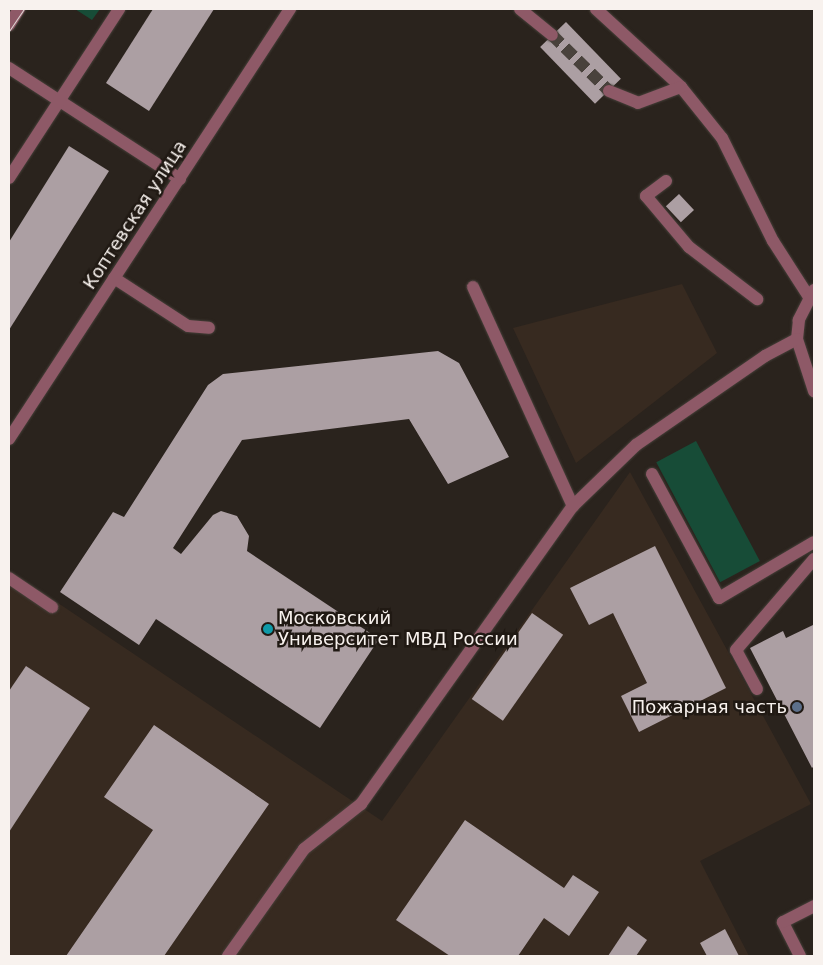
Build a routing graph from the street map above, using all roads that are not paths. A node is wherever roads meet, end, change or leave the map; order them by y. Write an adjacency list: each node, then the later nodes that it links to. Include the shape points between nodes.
1 (19, 9): 6 (street)
2 (119, 9): 11 (street)
3 (290, 9): 13 (street, Коптевская улица)
4 (520, 9): 7 (street)
5 (596, 9): 9 (street)
6 (9, 25)
7 (552, 35)
8 (9, 68): 11 (street)
9 (681, 86): 10 (street, via 638,103); 17 (street, via 722,138 773,241)
10 (609, 91)
11 (60, 101): 12 (street); 13 (street)
12 (9, 178)
13 (180, 179): 15 (street, Коптевская улица)
14 (666, 181): 18 (street, via 646,196 690,247)
15 (114, 278): 19 (street, via 188,326); 22 (street, Коптевская улица)
16 (473, 287): 24 (street)
17 (812, 294): 20 (street, via 799,320)
18 (757, 299)
19 (209, 328)
20 (797, 339): 21 (street); 24 (street, via 765,356 636,445)
21 (814, 391)
22 (9, 439)
23 (652, 474): 25 (street, via 718,598)
24 (573, 506): 31 (street, via 361,804 304,849)
25 (814, 542)
26 (814, 559): 29 (street, via 736,650)
27 (9, 578): 28 (street)
28 (52, 607)
29 (757, 688)
30 (814, 906): 32 (street, via 783,922)
31 (228, 956)
32 (800, 956)

